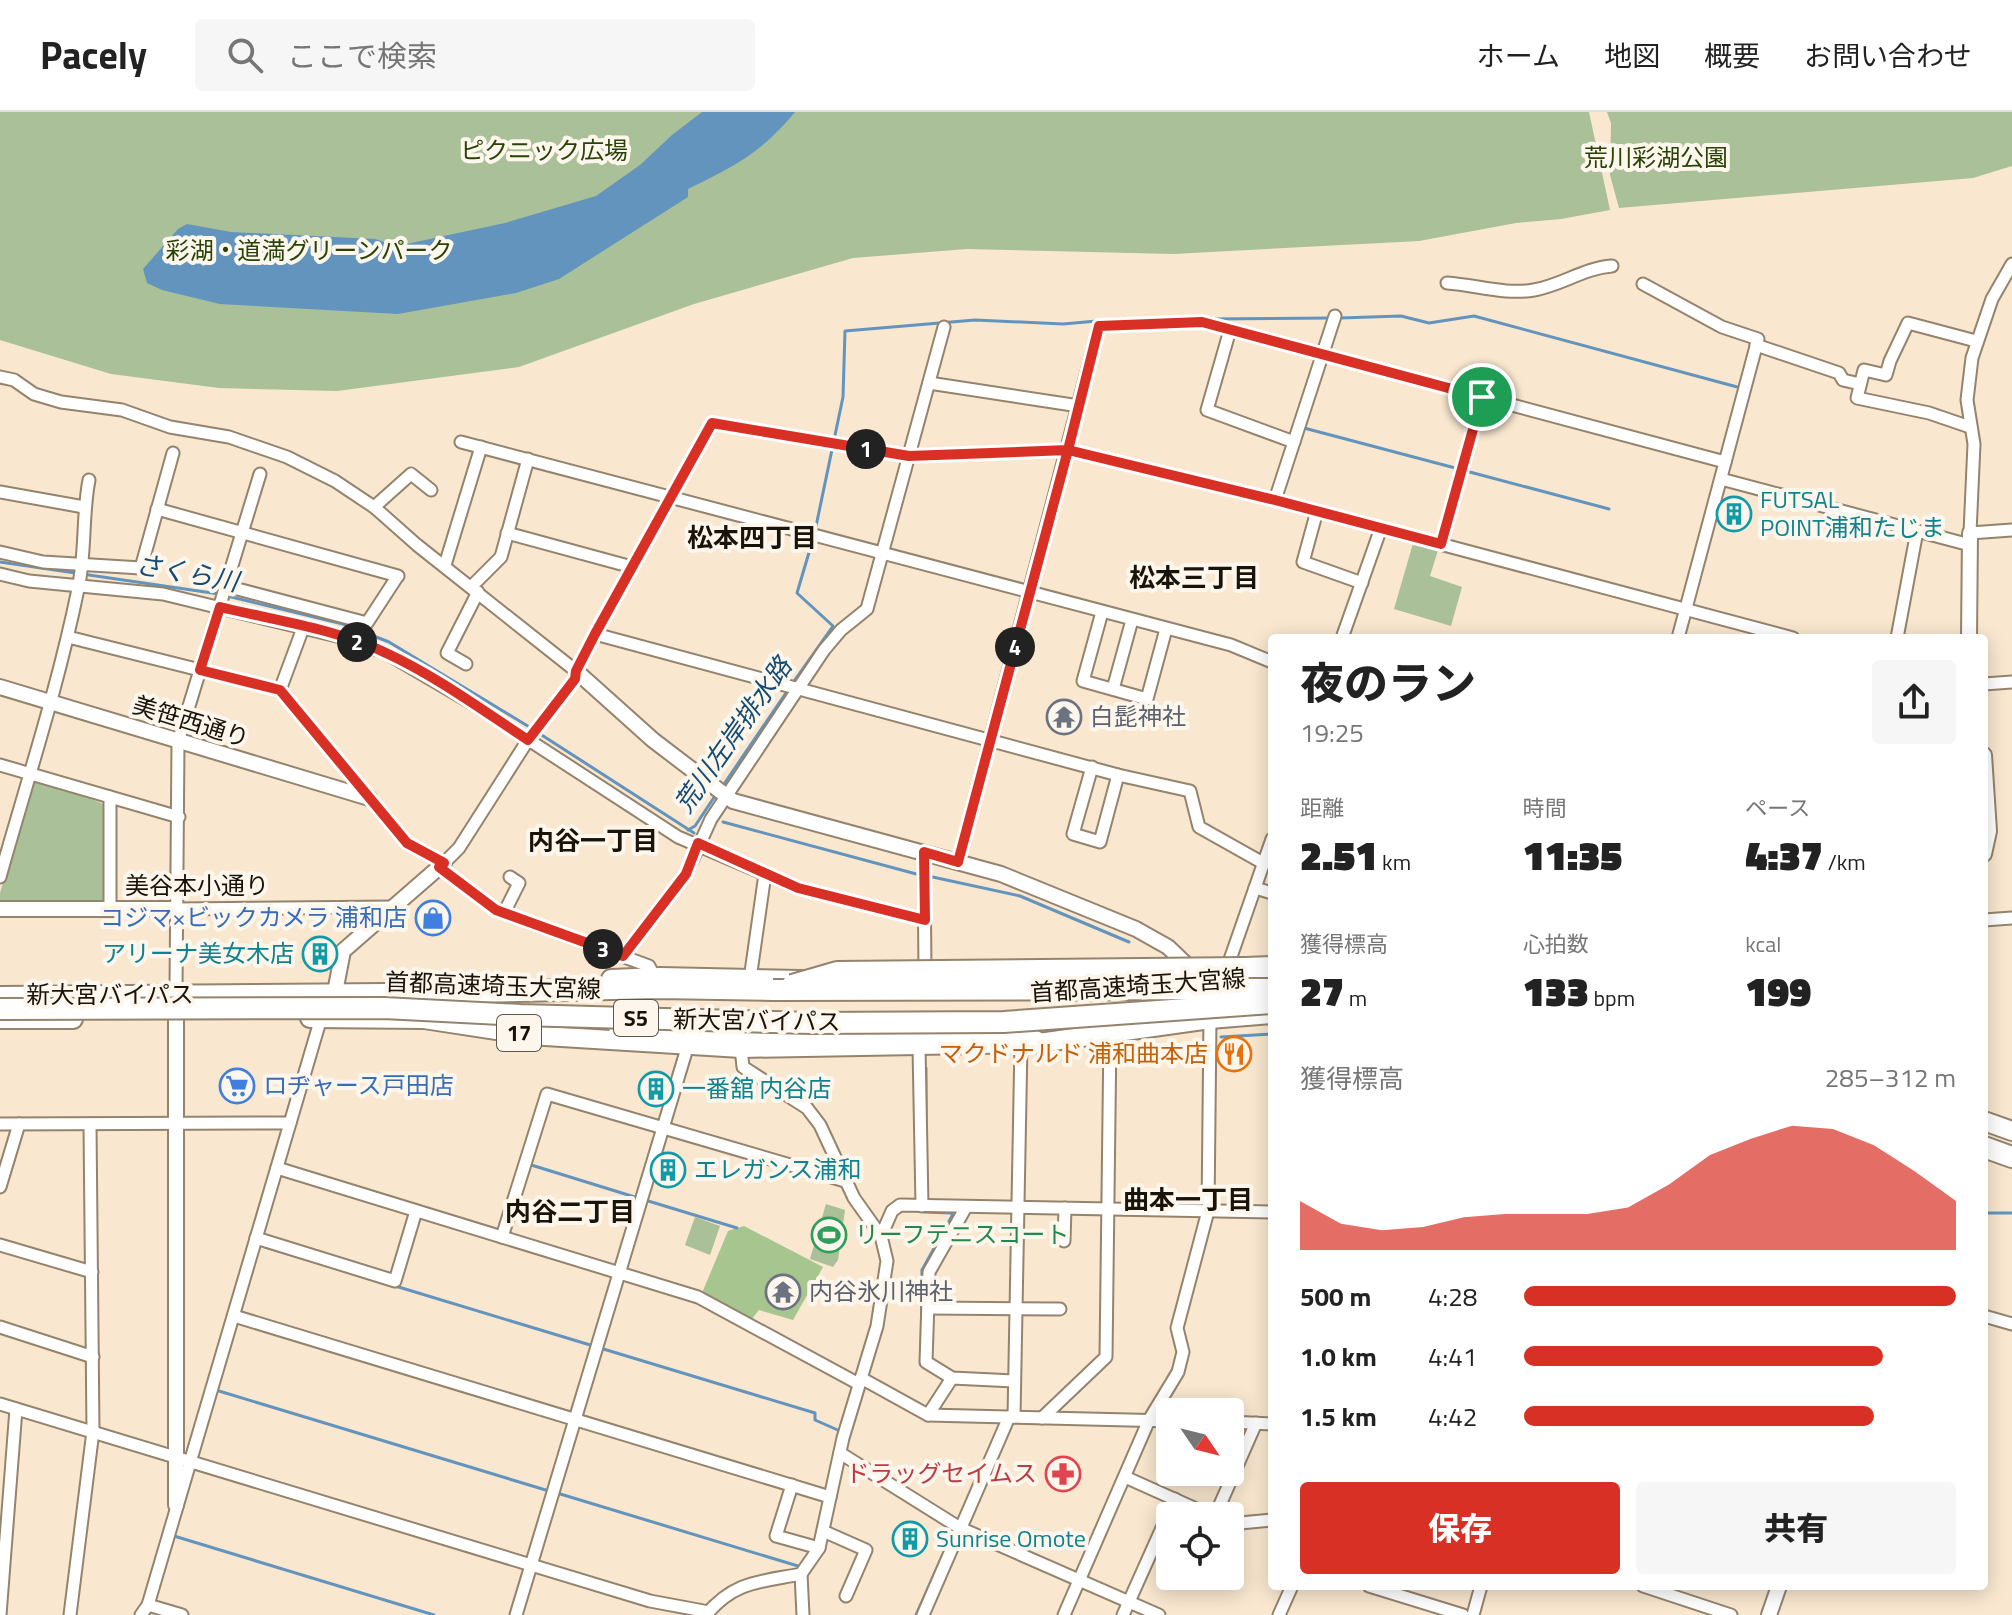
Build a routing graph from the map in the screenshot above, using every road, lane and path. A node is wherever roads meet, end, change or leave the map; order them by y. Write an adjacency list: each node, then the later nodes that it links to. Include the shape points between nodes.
1 (2012, 264): 8 (street)
2 (1612, 266): 3 (street, via 1531,290)
3 (1447, 283)
4 (1643, 284): 9 (street, via 1722,327 1758,339)
5 (1335, 316): 10 (street)
6 (944, 327): 12 (street)
7 (1230, 330): 10 (street); 15 (street, via 1202,322 1099,326); 18 (street, via 1207,410)
8 (1976, 341): 13 (street, via 1908,323 1886,375 1864,370); 16 (street, via 1967,400)
9 (1756, 345): 13 (street); 24 (street)
10 (1323, 355): 14 (street); 18 (street)
11 (0, 377): 33 (street, via 61,402 122,410 269,450 335,481)
12 (929, 383): 15 (street); 22 (street)
13 (1860, 384): 16 (street, via 1857,398)
14 (1482, 397): 24 (street); 42 (street)
15 (1079, 406): 20 (street)
16 (1970, 427): 41 (street)
17 (461, 442): 19 (street)
18 (1294, 442): 31 (street)
19 (481, 447): 23 (street); 46 (street)
20 (1068, 450): 22 (street); 31 (street); 53 (street)
21 (173, 453): 34 (street)
22 (909, 456): 30 (street, via 712,423); 44 (street)
23 (528, 459): 30 (street); 40 (street)
24 (1725, 462): 26 (street)
25 (260, 474): 38 (street)
26 (1721, 479): 39 (street); 55 (street)
27 (89, 480): 32 (street)
28 (431, 490): 33 (street, via 411,474)
29 (0, 492): 32 (street)
30 (671, 496): 44 (street); 47 (street)
31 (1275, 500): 35 (street)
32 (84, 507): 45 (street)
33 (374, 507): 46 (street, via 415,548)
34 (157, 509): 38 (street); 45 (street, via 141,568)
35 (1317, 511): 36 (street); 50 (street, via 1303,562)
36 (1381, 528): 42 (street); 50 (street)
37 (2012, 530): 41 (street)
38 (243, 531): 51 (street); 51 (street, via 398,577 367,623)
39 (1917, 531): 41 (street); 64 (street)
40 (507, 533): 47 (street); 52 (street, via 501,557)
41 (1970, 539): 65 (street)
42 (1441, 544): 55 (street)
43 (0, 552): 45 (street)
44 (882, 553): 53 (street); 74 (street, via 867,609 841,630)
45 (81, 565): 49 (street)
46 (445, 565): 52 (street)
47 (632, 567): 60 (street)
48 (0, 574): 49 (street)
49 (79, 583): 54 (street); 66 (street)
50 (1362, 583): 61 (street)
51 (226, 588): 54 (street)
52 (475, 589): 68 (street, via 447,653); 70 (street)
53 (1029, 593): 56 (street); 79 (street)
54 (220, 604): 58 (street); 69 (street)
55 (1686, 610): 62 (street); 63 (street)
56 (1102, 612): 57 (street); 75 (street, via 1083,681)
57 (1132, 620): 59 (street); 75 (street)
58 (303, 628): 76 (street); 78 (street, via 386,653)
59 (1166, 629): 67 (street); 75 (street, via 1147,699)
60 (595, 634): 70 (street); 74 (street)
61 (1343, 634)
62 (1679, 634)
63 (1778, 634)
64 (1898, 634)
65 (1969, 634)
66 (68, 637): 69 (street); 77 (street)
67 (1268, 660)
68 (466, 664)
69 (200, 670): 76 (street); 80 (street)
70 (576, 671): 78 (street); 85 (street)
71 (2012, 682): 72 (street)
72 (1988, 684)
73 (0, 687): 77 (street, 美笹西通り)
74 (792, 688): 79 (street); 85 (street)
75 (1113, 689)
76 (280, 690): 87 (street)
77 (52, 703): 80 (street, 美笹西通り); 83 (street)
78 (532, 734): 89 (street, via 678,837); 94 (street, via 459,848)
79 (990, 740): 82 (street); 92 (street)
80 (178, 742): 87 (street, 美笹西通り); 88 (street)
81 (0, 765): 83 (street)
82 (1092, 767): 84 (street); 84 (street, via 1073,834 1100,842)
83 (29, 772): 86 (street); 96 (street)
84 (1118, 775): 93 (street, via 1190,791 1199,827)
85 (721, 794): 89 (street); 91 (street, via 749,807)
86 (110, 797): 88 (street); 102 (street)
87 (369, 798): 94 (street, via 407,843)
88 (179, 817): 103 (street)
89 (699, 842): 95 (street); 109 (street, via 686,874)
90 (1268, 850): 93 (street)
91 (924, 852): 92 (street); 106 (street)
92 (958, 862): 108 (street, via 1064,899)
93 (1263, 863): 98 (street)
94 (441, 865): 100 (street); 104 (street)
95 (765, 874): 106 (street, via 798,888); 116 (street)
96 (0, 877)
97 (510, 877): 104 (street, via 519,883)
98 (1255, 888): 99 (street); 111 (street)
99 (1268, 892)
100 (395, 907): 103 (street, 美谷本小通り); 118 (street, via 343,951)
101 (0, 909): 102 (street, 美谷本小通り)
102 (110, 909): 103 (street, 美谷本小通り)
103 (178, 909): 120 (street)
104 (504, 913): 109 (street)
105 (2012, 918): 107 (street)
106 (925, 920): 117 (street)
107 (1988, 920)
108 (1168, 947): 113 (street, via 1167,966); 114 (street)
109 (623, 956): 115 (street, via 649,966)
110 (1268, 967): 122 (highway, S5, bridge, via 837,972)
111 (1224, 975): 112 (highway, 新大宮バイパス / 17); 114 (highway, 新大宮バイパス / 17)
112 (1268, 975)
113 (1146, 976): 114 (highway, 新大宮バイパス / 17); 117 (highway, 新大宮バイパス / 17)
114 (1198, 976): 131 (street)
115 (655, 978): 116 (highway, 新大宮バイパス / 17); 118 (highway, 新大宮バイパス / 17)
116 (750, 979): 117 (highway, 新大宮バイパス / 17)
117 (925, 980)
118 (336, 987): 120 (highway, 新大宮バイパス / 17)
119 (0, 989): 120 (highway, 新大宮バイパス / 17)
120 (176, 989)
121 (1268, 989): 122 (highway, 首都高速埼玉大宮線 / S5, bridge)
122 (773, 990): 123 (highway, 首都高速埼玉大宮線 / S5)
123 (0, 997)
124 (1268, 1003): 127 (highway, 首都高速埼玉大宮線 / S5, bridge, via 1004,1022)
125 (0, 1009): 127 (highway, 首都高速埼玉大宮線 / S5, bridge, via 369,1007)
126 (1268, 1014): 131 (highway, 新大宮バイパス / 17)
127 (520, 1015): 133 (highway, 17, bridge, via 613,1027 812,1035 1020,1033)
128 (176, 1018): 129 (highway, 新大宮バイパス / 17); 130 (highway, 新大宮バイパス / 17); 142 (street)
129 (321, 1018): 134 (highway, 新大宮バイパス / 17, via 424,1019 529,1035); 138 (street)
130 (0, 1019)
131 (1210, 1019): 132 (highway, 新大宮バイパス / 17); 160 (street)
132 (1110, 1034): 133 (highway, 新大宮バイパス / 17); 158 (street)
133 (1030, 1043): 135 (highway, 新大宮バイパス / 17); 156 (street)
134 (688, 1045): 136 (highway, 新大宮バイパス / 17); 143 (street)
135 (919, 1046): 136 (highway, 新大宮バイパス / 17); 154 (street)
136 (741, 1048): 152 (street, via 743,1067 807,1108)
137 (1988, 1122): 144 (highway)
138 (290, 1123): 142 (street); 151 (street)
139 (0, 1124): 140 (street)
140 (19, 1124): 141 (street); 153 (street)
141 (90, 1124): 142 (street); 167 (street)
142 (175, 1124): 193 (street)
143 (664, 1127): 152 (street); 163 (street, via 547,1094); 168 (street)
144 (2012, 1131)
145 (1988, 1134): 146 (highway)
146 (2012, 1142)
147 (1988, 1148): 148 (highway)
148 (2012, 1157)
149 (1988, 1158): 150 (highway)
150 (2012, 1167)
151 (277, 1168): 159 (street); 164 (street)
152 (845, 1181): 162 (street)
153 (0, 1187)
154 (922, 1206): 155 (street); 162 (street, via 900,1205)
155 (966, 1207): 156 (street); 169 (street, via 929,1272)
156 (1018, 1207): 157 (street); 171 (street)
157 (1065, 1208): 158 (street); 165 (street)
158 (1108, 1209): 160 (street); 184 (street, via 1106,1357)
159 (416, 1211): 163 (street); 164 (street, via 395,1281)
160 (1208, 1211): 161 (street); 186 (street, via 1177,1328 1183,1352 1178,1372)
161 (1268, 1212)
162 (881, 1236): 178 (street, via 887,1261 877,1326)
163 (502, 1237): 168 (street)
164 (256, 1238): 172 (street)
165 (1064, 1241)
166 (0, 1245): 167 (street)
167 (92, 1272): 176 (street)
168 (619, 1274): 178 (street, via 698,1297); 185 (street)
169 (928, 1308): 171 (street); 177 (street, via 926,1362)
170 (1060, 1309): 171 (street)
171 (1016, 1310): 179 (street)
172 (234, 1316): 185 (street); 193 (street)
173 (1988, 1317): 174 (street)
174 (2012, 1324)
175 (0, 1327): 176 (street)
176 (93, 1357): 191 (street)
177 (952, 1378): 179 (street); 182 (street)
178 (860, 1381): 182 (street); 192 (street)
179 (1014, 1381): 183 (street)
180 (0, 1404): 181 (street)
181 (16, 1409): 191 (street); 219 (street)
182 (928, 1415): 183 (street)
183 (1012, 1417): 184 (street); 203 (street)
184 (1042, 1418): 186 (street)
185 (575, 1420): 195 (street); 206 (street)
186 (1149, 1420): 187 (street); 194 (street)
187 (1156, 1420)
188 (1244, 1423): 189 (street)
189 (1256, 1423): 190 (street); 199 (street)
190 (1268, 1424)
191 (93, 1431): 193 (street); 220 (street)
192 (840, 1453): 196 (street); 203 (street)
193 (183, 1459): 200 (street); 206 (street)
194 (1125, 1477): 197 (street); 208 (street)
195 (792, 1485): 196 (street); 205 (street, via 776,1536)
196 (830, 1497): 204 (street)
197 (1175, 1499): 198 (street); 215 (street)
198 (1182, 1502)
199 (1220, 1502)
200 (176, 1505): 216 (street)
201 (1268, 1520): 202 (street)
202 (1244, 1523)
203 (960, 1528): 208 (street); 217 (street)
204 (823, 1531): 205 (street); 214 (street, via 866,1550)
205 (819, 1548): 207 (street)
206 (531, 1565): 218 (street); 222 (street)
207 (801, 1574): 218 (street, via 727,1593); 223 (street)
208 (1080, 1579): 215 (street); 224 (street)
209 (1290, 1590): 227 (street)
210 (1382, 1590): 228 (street)
211 (1480, 1590): 229 (street)
212 (1655, 1590): 230 (street)
213 (1778, 1590): 231 (street)
214 (846, 1596)
215 (1129, 1601): 225 (street); 226 (street)
216 (144, 1610): 221 (street)
217 (928, 1613)
218 (708, 1614)
219 (0, 1615)
220 (70, 1615)
221 (182, 1615)
222 (516, 1615)
223 (803, 1615)
224 (1064, 1615)
225 (1123, 1615)
226 (1159, 1615)
227 (1279, 1615)
228 (1463, 1615)
229 (1473, 1615)
230 (1731, 1615)
231 (1769, 1615)

